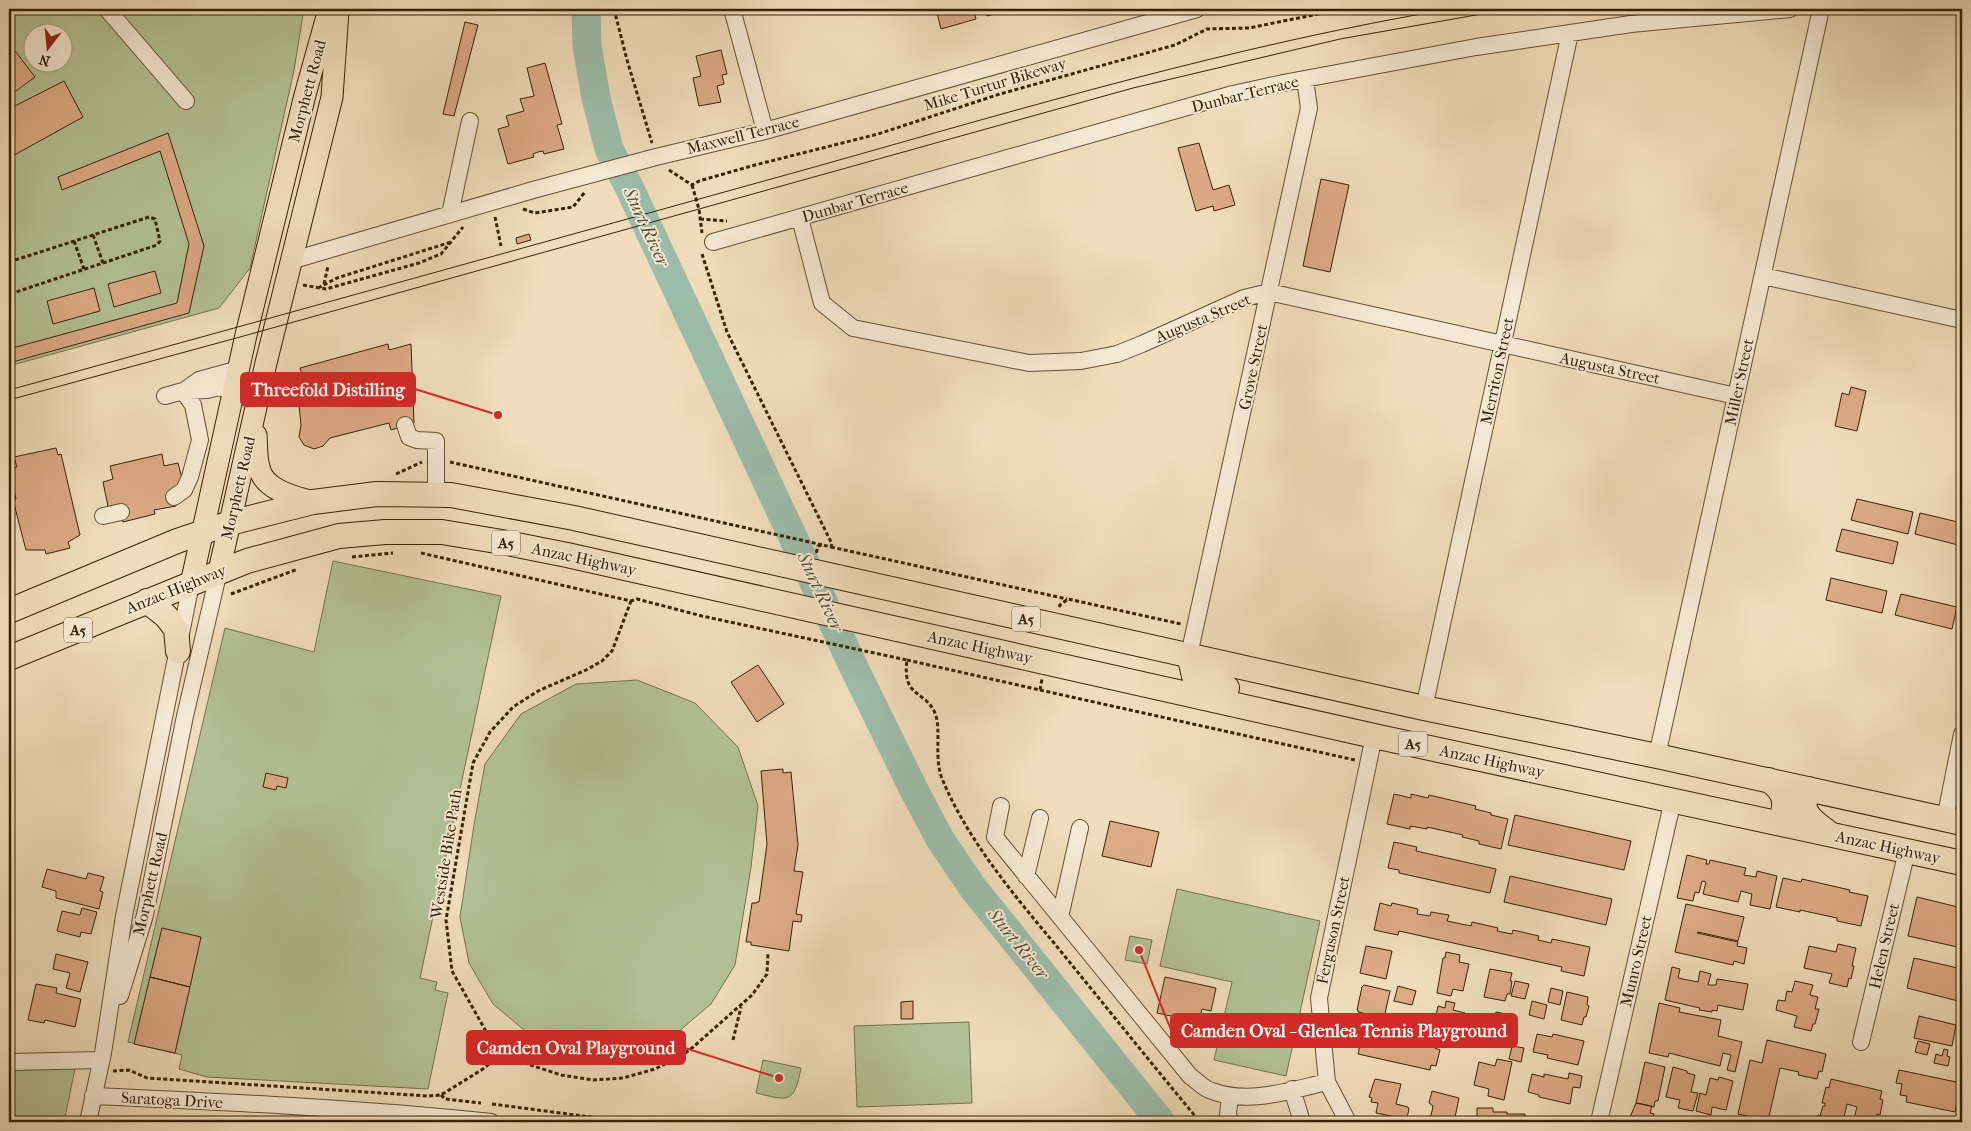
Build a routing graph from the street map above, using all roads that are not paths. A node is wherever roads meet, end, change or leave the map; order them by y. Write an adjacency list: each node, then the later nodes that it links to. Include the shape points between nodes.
1 (107, 9): 10 (street)
2 (329, 9): 21 (main road, Morphett Road)
3 (338, 9): 16 (main road, Morphett Road, via 332,97)
4 (732, 9): 12 (street)
5 (1196, 9): 12 (street, Maxwell Terrace)
6 (1790, 9): 8 (street, Dunbar Terrace, via 1631,24)
7 (1821, 9): 17 (street, Miller Street)
8 (1570, 34): 9 (street, Dunbar Terrace, via 1476,47); 20 (street, Merriton Street)
9 (1305, 79): 14 (street, Dunbar Terrace, via 1233,94); 18 (street, Grove Street, via 1309,108)
10 (186, 101)
11 (470, 121): 13 (street)
12 (766, 131): 13 (street, Maxwell Terrace, via 638,162)
13 (450, 214): 16 (street, Maxwell Terrace)
14 (800, 218): 15 (street, Dunbar Terrace); 18 (street, Augusta Street, via 822,303 852,328 1029,363 1117,354 1244,298)
15 (708, 241)
16 (290, 261): 26 (main road, Morphett Road)
17 (1763, 276): 19 (street); 25 (street, Miller Street)
18 (1269, 292): 20 (street, Augusta Street); 43 (street, Grove Street)
19 (1962, 320)
20 (1503, 345): 25 (street, Augusta Street); 46 (street, Merriton Street)
21 (239, 369): 22 (street, via 199,380); 24 (main road, Morphett Road)
22 (183, 391): 23 (street); 24 (street, via 220,387); 29 (street, via 195,461 184,490)
23 (165, 396)
24 (233, 396): 35 (main road, Morphett Road)
25 (1736, 396): 50 (street, Miller Street)
26 (254, 413): 30 (main road, via 259,469 267,483 289,495); 34 (main road, Morphett Road)
27 (405, 425): 28 (street, via 408,437 436,441)
28 (436, 495): 30 (highway, A5, via 377,494); 33 (highway, A5)
29 (174, 497)
30 (313, 502): 34 (highway, A5)
31 (121, 512): 32 (street)
32 (103, 516)
33 (574, 518): 36 (highway); 41 (highway, A5)
34 (230, 523): 35 (highway, A5); 37 (main road, Morphett Road)
35 (202, 533): 38 (main road, Morphett Road); 40 (highway, A5)
36 (567, 555): 37 (highway, Anzac Highway / A5, via 442,532 385,532 339,536); 45 (highway, Anzac Highway / A5)
37 (219, 571): 38 (highway, Anzac Highway / A5); 65 (street, Morphett Road, via 185,716 145,915)
38 (191, 584): 39 (highway, Anzac Highway / A5); 42 (street, Morphett Road)
39 (147, 601): 42 (highway, via 176,629); 44 (highway, Anzac Highway / A5)
40 (9, 611)
41 (1152, 647): 43 (highway, A5); 45 (highway, via 1162,666)
42 (178, 651): 65 (street, Morphett Road, via 124,916)
43 (1189, 655): 46 (highway, A5); 47 (highway, via 1194,676 1199,682 1242,692)
44 (9, 658)
45 (1165, 688): 47 (highway, Anzac Highway / A5)
46 (1424, 708): 50 (highway, A5)
47 (1272, 712): 49 (highway, Anzac Highway / A5)
48 (1962, 734): 56 (street)
49 (1374, 736): 53 (highway, Anzac Highway / A5); 67 (street, Ferguson Street, via 1319,998)
50 (1657, 756): 51 (highway, A5)
51 (1769, 780): 52 (highway, A5); 57 (highway, via 1781,789 1784,799)
52 (1809, 789): 56 (highway, A5); 59 (highway, via 1804,809)
53 (1673, 800): 57 (highway, Anzac Highway / A5); 76 (street, Munro Street)
54 (1001, 806): 62 (street, via 995,837)
55 (1040, 818): 62 (street)
56 (1954, 821)
57 (1781, 823): 59 (highway, Anzac Highway / A5)
58 (1080, 828): 63 (street)
59 (1830, 834): 60 (highway, Anzac Highway / A5)
60 (1907, 851): 61 (highway, Anzac Highway / A5); 64 (street, Helen Street)
61 (1962, 863)
62 (1026, 876): 63 (street)
63 (1060, 917): 70 (street, via 1190,1076 1210,1091)
64 (1861, 1042)
65 (102, 1056): 66 (street); 69 (street, Morphett Road)
66 (9, 1062)
67 (1327, 1082): 68 (street); 75 (street, Ferguson Street)
68 (1292, 1089): 70 (street, via 1261,1096); 74 (street)
69 (93, 1096): 71 (street, Morphett Road); 72 (street, Saratoga Drive, via 395,1112)
70 (1230, 1096): 73 (street)
71 (88, 1122)
72 (491, 1122)
73 (1230, 1122)
74 (1302, 1122)
75 (1348, 1122)
76 (1599, 1122)

